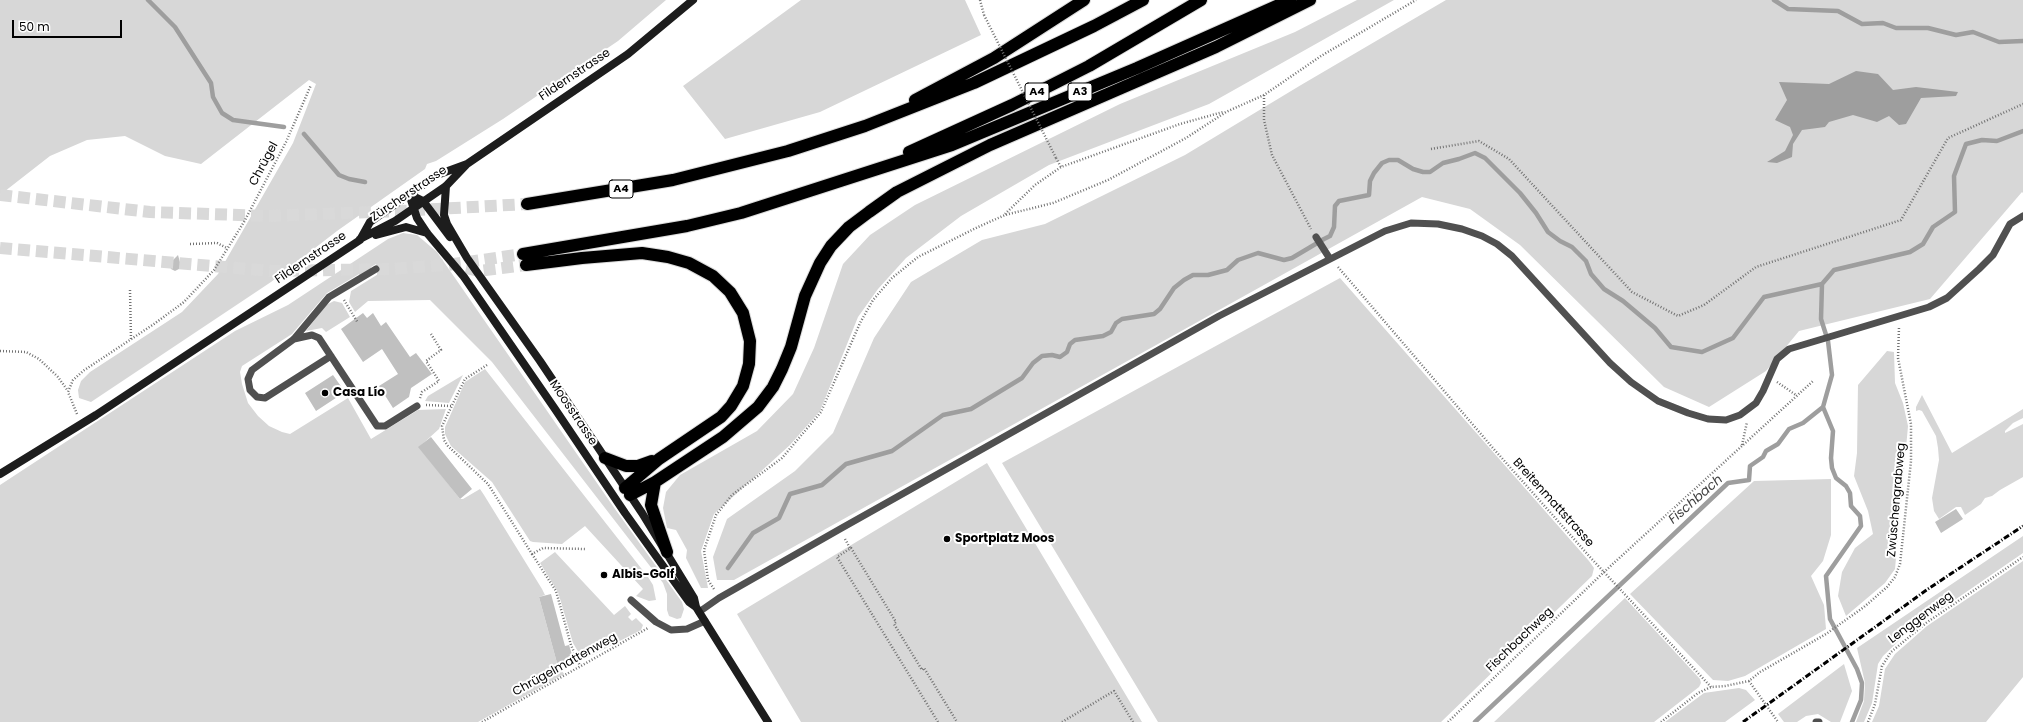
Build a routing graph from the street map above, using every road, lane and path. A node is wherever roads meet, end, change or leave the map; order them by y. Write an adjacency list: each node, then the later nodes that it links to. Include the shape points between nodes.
1 (693, 0): 15 (main road, Fildernstrasse, via 628,54)
2 (980, 0): 16 (path, bridge, via 984,15)
3 (1084, 0): 13 (highway, via 994,58)
4 (1143, 0): 13 (highway, A4, via 1081,33 974,83)
5 (1201, 0): 17 (highway, A4, via 1089,66)
6 (1290, 0): 17 (highway, A3, via 1137,68 952,145)
7 (1310, 0): 55 (highway, via 1216,47 983,148 897,192 869,212 849,227 831,246 814,274 804,296 791,347 773,387 758,407 723,437)
8 (1416, 0): 10 (path, via 1321,56)
9 (310, 85): 29 (path, Chrügel, via 286,142 244,222)
10 (1264, 94): 12 (path); 26 (path, via 1264,120 1272,155)
11 (2023, 104): 14 (path, via 1948,138 1901,220 1756,267 1704,304 1678,316 1632,292 1509,158 1479,141)
12 (1226, 112): 16 (path, via 1180,124); 23 (path, via 1186,138 1108,180 1053,203)
13 (865, 126): 21 (highway, A4, via 788,151 673,180)
14 (1431, 149)
15 (467, 164): 18 (main road, Zürcherstrasse); 19 (main road, Fildernstrasse, via 437,175)
16 (1061, 167): 23 (path, via 1035,185)
17 (866, 173): 53 (highway, A4, via 741,213 525,260 642,253 668,257 689,263 713,276 737,302 746,322 750,351 748,371 738,396 720,417)
18 (446, 186): 20 (main road, Zürcherstrasse); 30 (main road, Moosstrasse, via 444,215)
19 (410, 194): 20 (main road, Moosstrasse); 22 (main road, Moosstrasse); 27 (main road, Fildernstrasse, via 370,222)
20 (423, 201): 22 (main road, Zürcherstrasse); 30 (main road, Moosstrasse)
21 (527, 204)
22 (413, 209): 25 (main road, Moosstrasse); 27 (main road, Zürcherstrasse)
23 (1005, 215): 65 (path, via 918,257 892,278 873,300 860,322 821,412 782,458 732,495 716,515 704,550 708,580)
24 (2023, 216): 35 (lane, via 2010,224 1993,255 1947,298 1929,307)
25 (427, 233): 27 (main road, via 406,228); 57 (main road, Moosstrasse, via 464,277)
26 (1316, 237): 31 (lane)
27 (360, 240): 50 (main road, Fildernstrasse)
28 (190, 244): 29 (path, via 217,244)
29 (227, 248): 38 (path, Chrügel, via 214,270 184,302)
30 (467, 258): 52 (main road, Moosstrasse)
31 (1330, 259): 49 (lane, via 1385,231 1411,223 1438,224 1482,236 1512,256 1610,363 1631,382 1658,400 1708,419 1726,420); 64 (path, Breitenmattstrasse); 65 (lane, via 1278,288 1219,316)
32 (376, 269): 34 (lane)
33 (130, 290): 38 (path)
34 (339, 291): 36 (path); 39 (lane, via 322,304)
35 (1899, 315): 43 (lane, via 1789,349 1777,359); 71 (path, Zwüschengrabweg, via 1898,358 1911,424 1912,461 1900,564 1895,577 1887,587 1844,622)
36 (358, 323)
37 (431, 334): 47 (path, via 441,350 426,361 439,381 422,392)
38 (131, 339): 45 (path, Chrügel, via 83,371 73,380)
39 (294, 340): 41 (lane, via 316,336); 41 (lane, via 249,374 250,390 257,397 270,396)
40 (0, 351): 45 (path, via 26,352 39,359 58,377)
41 (331, 356): 47 (lane, via 377,426 385,426)
42 (487, 365): 48 (path, via 465,379)
43 (1768, 376): 46 (path); 49 (lane, via 1763,391)
44 (1813, 381): 46 (path, Fischbachweg)
45 (68, 392): 50 (path)
46 (1796, 394): 51 (path, Fischbachweg)
47 (417, 406): 48 (path)
48 (451, 406): 62 (path, via 442,426 444,440 488,484)
49 (1749, 409): 51 (path)
50 (82, 423): 54 (main road, Fildernstrasse)
51 (1742, 445): 64 (path, Fischbachweg)
52 (605, 458): 53 (highway, via 626,466 638,466); 56 (main road, Moosstrasse)
53 (659, 459): 56 (highway)
54 (0, 474)
55 (655, 482): 56 (highway); 61 (highway, via 651,505)
56 (628, 491): 57 (main road); 61 (main road, Moosstrasse)
57 (616, 498): 67 (main road, Moosstrasse, via 689,602)
58 (842, 534): 59 (path)
59 (850, 548): 75 (path, via 837,556); 76 (path, via 896,622 894,624 922,670 924,668)
60 (585, 549): 62 (path, via 542,548)
61 (667, 552): 67 (main road, Moosstrasse, via 694,598)
62 (532, 554): 70 (path, via 556,592 571,645)
63 (2023, 557): 82 (path, Lenggenweg, via 1926,623 1891,652 1882,666 1875,704)
64 (1604, 572): 72 (path, Breitenmattstrasse); 79 (path, Fischbachweg)
65 (720, 598): 67 (lane)
66 (631, 600): 69 (lane)
67 (698, 610): 68 (main road, Moosstrasse)
68 (705, 621): 69 (lane, via 687,629 672,630); 74 (main road, Moosstrasse)
69 (656, 622): 70 (path, Chrügelmattenweg)
70 (580, 666): 73 (path, Chrügelmattenweg)
71 (1749, 681): 72 (path); 81 (path)
72 (1711, 687): 80 (path, via 1698,693)
73 (482, 722)
74 (768, 722)
75 (938, 722)
76 (957, 722)
77 (1062, 722): 78 (path, via 1114,691)
78 (1133, 722)
79 (1448, 722)
80 (1661, 722)
81 (1778, 722)
82 (1868, 722)

